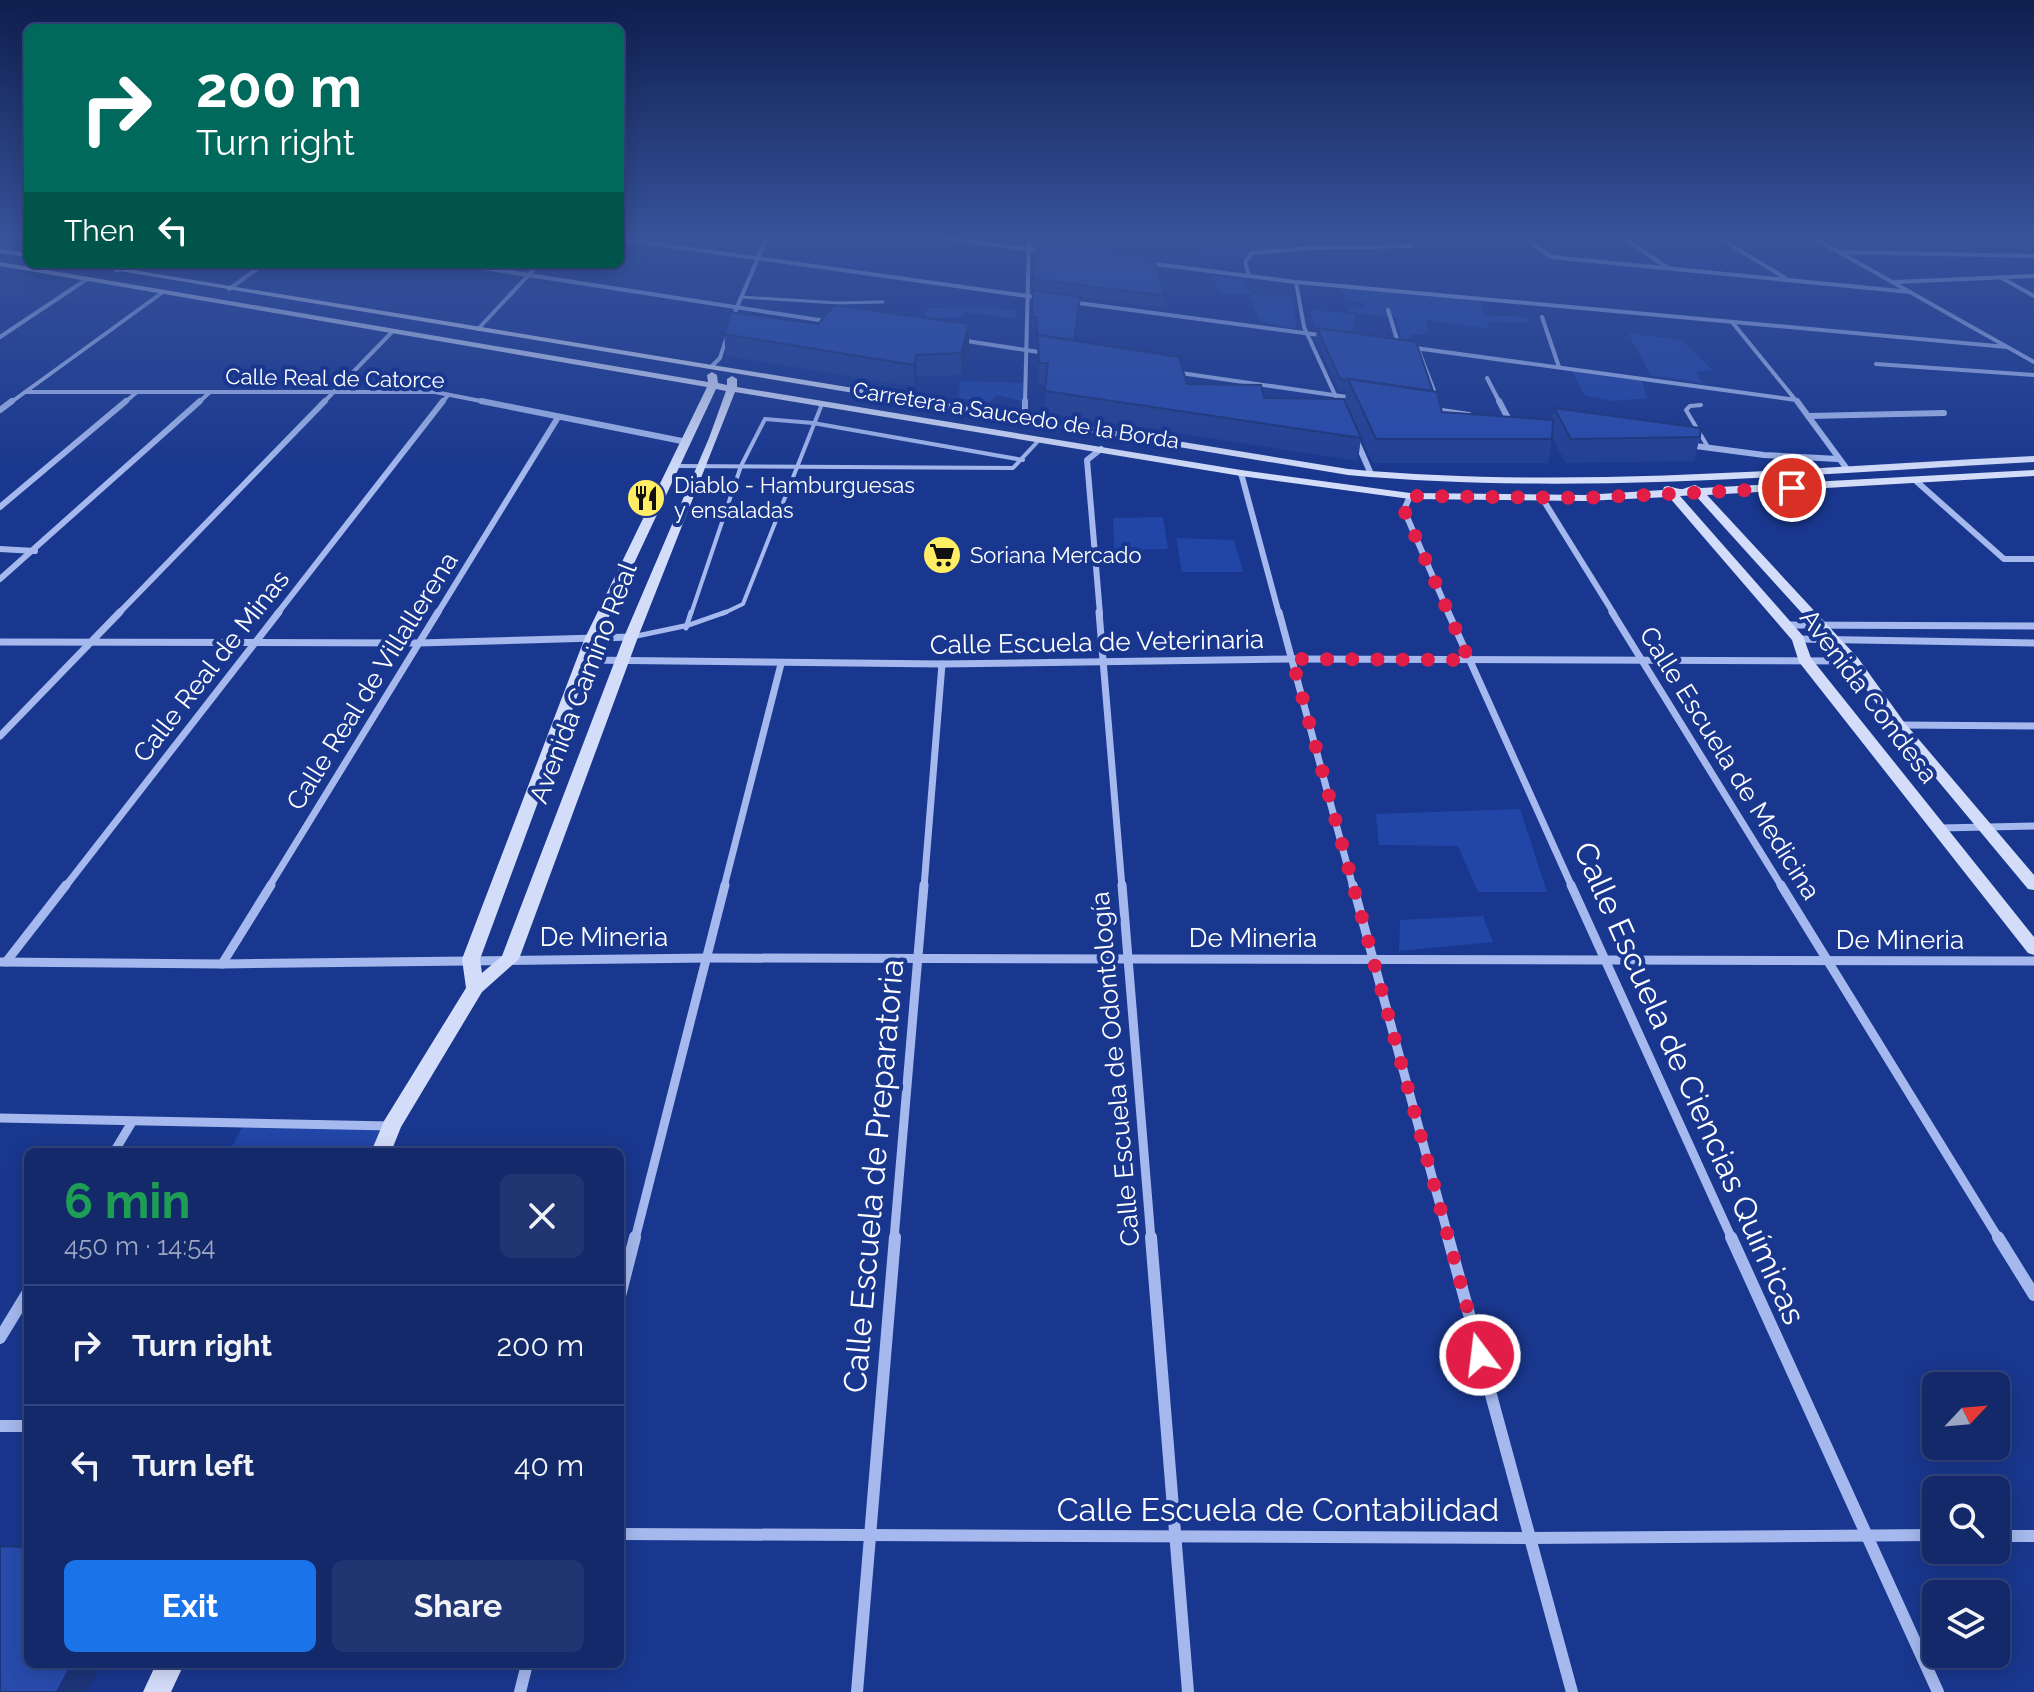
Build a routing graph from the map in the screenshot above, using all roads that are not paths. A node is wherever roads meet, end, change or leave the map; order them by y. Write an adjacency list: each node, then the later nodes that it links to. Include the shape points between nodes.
1 (29, 318): 20 (street)
2 (127, 318): 39 (street)
3 (312, 318): 17 (street, Carretera a Saucedo de la Borda)
4 (409, 318): 16 (street)
5 (488, 318): 16 (street)
6 (808, 318): 15 (street)
7 (1028, 318): 27 (street)
8 (1190, 318): 19 (street)
9 (1304, 318): 19 (street)
10 (1390, 318): 24 (street)
11 (1542, 318): 32 (street)
12 (1697, 318): 14 (street)
13 (1956, 318): 25 (street)
14 (1731, 321): 25 (street); 46 (street)
15 (837, 322)
16 (478, 329): 29 (street)
17 (392, 332): 37 (street, Carretera a Saucedo de la Borda); 42 (street)
18 (728, 333): 29 (street)
19 (1307, 334): 21 (street); 44 (street)
20 (0, 337)
21 (1339, 338)
22 (956, 340): 27 (street)
23 (1384, 344): 24 (street)
24 (1399, 346): 26 (street)
25 (2007, 347): 30 (street)
26 (1418, 349): 32 (street); 52 (street)
27 (1027, 350): 28 (street); 56 (street)
28 (1057, 355)
29 (716, 362): 33 (street); 37 (street)
30 (2034, 362)
31 (1876, 364): 35 (street)
32 (1559, 367): 46 (street)
33 (732, 370): 38 (street); 56 (street)
34 (1163, 370): 44 (street)
35 (2034, 375)
36 (1487, 378): 59 (street)
37 (713, 385): 38 (street, Carretera a Saucedo de la Borda); 64 (street, Avenida Camino Real)
38 (732, 388): 47 (street, Carretera a Saucedo de la Borda); 72 (street, Avenida Camino Real)
39 (25, 392): 40 (street, Calle Real de Catorce); 50 (street)
40 (138, 392): 41 (street, Calle Real de Catorce); 86 (street)
41 (211, 392): 42 (street, Calle Real de Catorce); 88 (street)
42 (330, 392): 43 (street, Calle Real de Catorce); 103 (street)
43 (448, 395): 58 (street, Calle Real de Catorce); 100 (street, Calle Real de Minas)
44 (1335, 395): 45 (street); 49 (street)
45 (1356, 398)
46 (1796, 400): 55 (street)
47 (822, 404): 61 (lane); 63 (street, Carretera a Saucedo de la Borda)
48 (1701, 405): 66 (lane, via 1686,410)
49 (1341, 409)
50 (0, 410)
51 (1433, 410): 52 (street)
52 (1441, 411): 54 (street)
53 (1944, 413): 55 (street)
54 (1482, 416)
55 (1808, 416): 68 (street)
56 (1025, 418): 78 (street)
57 (1496, 418): 59 (street)
58 (557, 419): 64 (street, Calle Real de Catorce); 104 (street, Calle Real de Villallerena)
59 (1509, 420): 60 (street)
60 (1521, 422)
61 (813, 423): 70 (lane); 73 (lane, via 765,419); 74 (lane)
62 (1353, 435): 78 (street)
63 (1040, 439): 67 (street, Carretera a Saucedo de la Borda); 70 (lane)
64 (687, 442): 71 (street, Avenida Camino Real)
65 (1678, 443): 66 (street)
66 (1708, 447): 68 (street)
67 (1101, 449): 76 (street, Carretera a Saucedo de la Borda); 111 (street, Calle Escuela de Odontología, via 1087,460)
68 (1838, 459): 75 (street)
69 (2034, 459): 75 (street)
70 (1023, 460): 74 (lane, via 1013,468)
71 (676, 466): 72 (lane); 98 (street, Avenida Camino Real)
72 (701, 466): 73 (lane); 96 (street, Avenida Camino Real)
73 (741, 466): 74 (lane); 95 (lane)
74 (799, 466): 95 (lane, via 743,604)
75 (1847, 469): 79 (street)
76 (1241, 473): 84 (street, Carretera a Saucedo de la Borda); 106 (street)
77 (2034, 473): 81 (street, Carretera a Saucedo de la Borda)
78 (1371, 474): 80 (street, via 1531,482)
79 (1686, 476): 80 (street); 82 (street, Avenida Condesa)
80 (1660, 478): 83 (street, Avenida Condesa)
81 (1916, 481): 82 (street, Carretera a Saucedo de la Borda); 89 (street, via 2004,559)
82 (1699, 493): 83 (street, Carretera a Saucedo de la Borda); 92 (street, Avenida Condesa)
83 (1672, 494): 85 (street, Carretera a Saucedo de la Borda); 91 (street, Avenida Condesa)
84 (1410, 496): 85 (street, Carretera a Saucedo de la Borda); 109 (street, Calle Escuela de Ciencias Químicas, via 1404,510)
85 (1542, 498): 112 (street, Calle Escuela de Medicina)
86 (0, 507)
87 (0, 549): 88 (street)
88 (35, 551): 90 (street)
89 (2034, 559)
90 (0, 579)
91 (1786, 625): 92 (street); 97 (street, Avenida Condesa)
92 (1822, 626): 93 (street); 99 (street, Avenida Condesa)
93 (1885, 626): 94 (street); 101 (street)
94 (2033, 627)
95 (686, 628): 96 (lane)
96 (631, 637): 98 (street); 110 (street, Avenida Camino Real)
97 (1798, 639): 99 (street); 107 (street, Avenida Condesa)
98 (591, 640): 104 (street); 108 (street, Avenida Camino Real)
99 (1834, 640): 101 (street); 113 (street, Avenida Condesa)
100 (256, 641): 103 (street); 104 (street); 132 (street, Calle Real de Minas)
101 (1900, 641): 105 (street)
102 (0, 642): 103 (street)
103 (88, 643): 118 (street)
104 (419, 643): 134 (street, Calle Real de Villallerena)
105 (2034, 643)
106 (1292, 659): 109 (street, Calle Escuela de Veterinaria); 111 (street, Calle Escuela de Veterinaria); 130 (street)
107 (1804, 659): 112 (street, Calle Escuela de Veterinaria); 113 (street, Calle Escuela de Veterinaria); 121 (street, Avenida Condesa)
108 (583, 660): 110 (street, Calle Escuela de Veterinaria); 125 (street, Avenida Camino Real)
109 (1469, 660): 112 (street, Calle Escuela de Veterinaria); 129 (street, Calle Escuela de Ciencias Químicas)
110 (622, 661): 114 (street, Calle Escuela de Veterinaria); 126 (street, Avenida Camino Real)
111 (1105, 661): 115 (street, Calle Escuela de Veterinaria); 128 (street, Calle Escuela de Odontología)
112 (1642, 661): 133 (street, Calle Escuela de Medicina)
113 (1853, 661): 116 (street, Avenida Condesa)
114 (781, 664): 115 (street, Calle Escuela de Veterinaria); 124 (street)
115 (942, 664): 127 (street, Calle Escuela de Preparatoria)
116 (1899, 725): 117 (street); 119 (street, Avenida Condesa)
117 (2034, 726)
118 (2, 733)
119 (1984, 826): 120 (street); 121 (street); 122 (street, Avenida Condesa)
120 (2034, 826)
121 (1940, 828): 123 (street, Avenida Condesa)
122 (2034, 885)
123 (2034, 949)
124 (708, 958): 126 (street, De Mineria); 127 (street, De Mineria); 141 (street)
125 (471, 959): 126 (street, De Mineria); 134 (street, De Mineria); 135 (street, Avenida Camino Real)
126 (510, 959): 135 (street, Avenida Camino Real)
127 (918, 959): 128 (street, De Mineria); 150 (street, Calle Escuela de Preparatoria)
128 (1129, 959): 130 (street, De Mineria); 153 (street, Calle Escuela de Odontología)
129 (1607, 960): 130 (street, De Mineria); 133 (street, De Mineria); 148 (street, Calle Escuela de Ciencias Químicas)
130 (1373, 961): 154 (street)
131 (2034, 961): 133 (street, De Mineria)
132 (3, 962): 134 (street, De Mineria)
133 (1826, 962): 142 (street, Calle Escuela de Medicina)
134 (222, 964)
135 (475, 988): 138 (street, Avenida Camino Real)
136 (0, 1118): 137 (street)
137 (132, 1122): 138 (street); 139 (street)
138 (391, 1126): 140 (street, Avenida Camino Real)
139 (116, 1148)
140 (383, 1148)
141 (624, 1281)
142 (2034, 1295)
143 (24, 1299): 144 (street)
144 (0, 1338)
145 (0, 1426): 146 (street)
146 (24, 1426)
147 (624, 1534): 150 (street, Calle Escuela de Contabilidad)
148 (1866, 1535): 149 (street, Calle Escuela de Contabilidad); 154 (street, Calle Escuela de Contabilidad); 162 (street, Calle Escuela de Ciencias Químicas)
149 (1922, 1535)
150 (869, 1536): 153 (street, Calle Escuela de Contabilidad); 159 (street, Calle Escuela de Preparatoria)
151 (2010, 1536): 152 (street)
152 (2034, 1536)
153 (1175, 1537): 154 (street, Calle Escuela de Contabilidad); 160 (street, Calle Escuela de Odontología)
154 (1530, 1538): 161 (street)
155 (168, 1668): 157 (street)
156 (526, 1668): 158 (street)
157 (157, 1692)
158 (520, 1692)
159 (857, 1692)
160 (1188, 1692)
161 (1572, 1692)
162 (1938, 1692)

